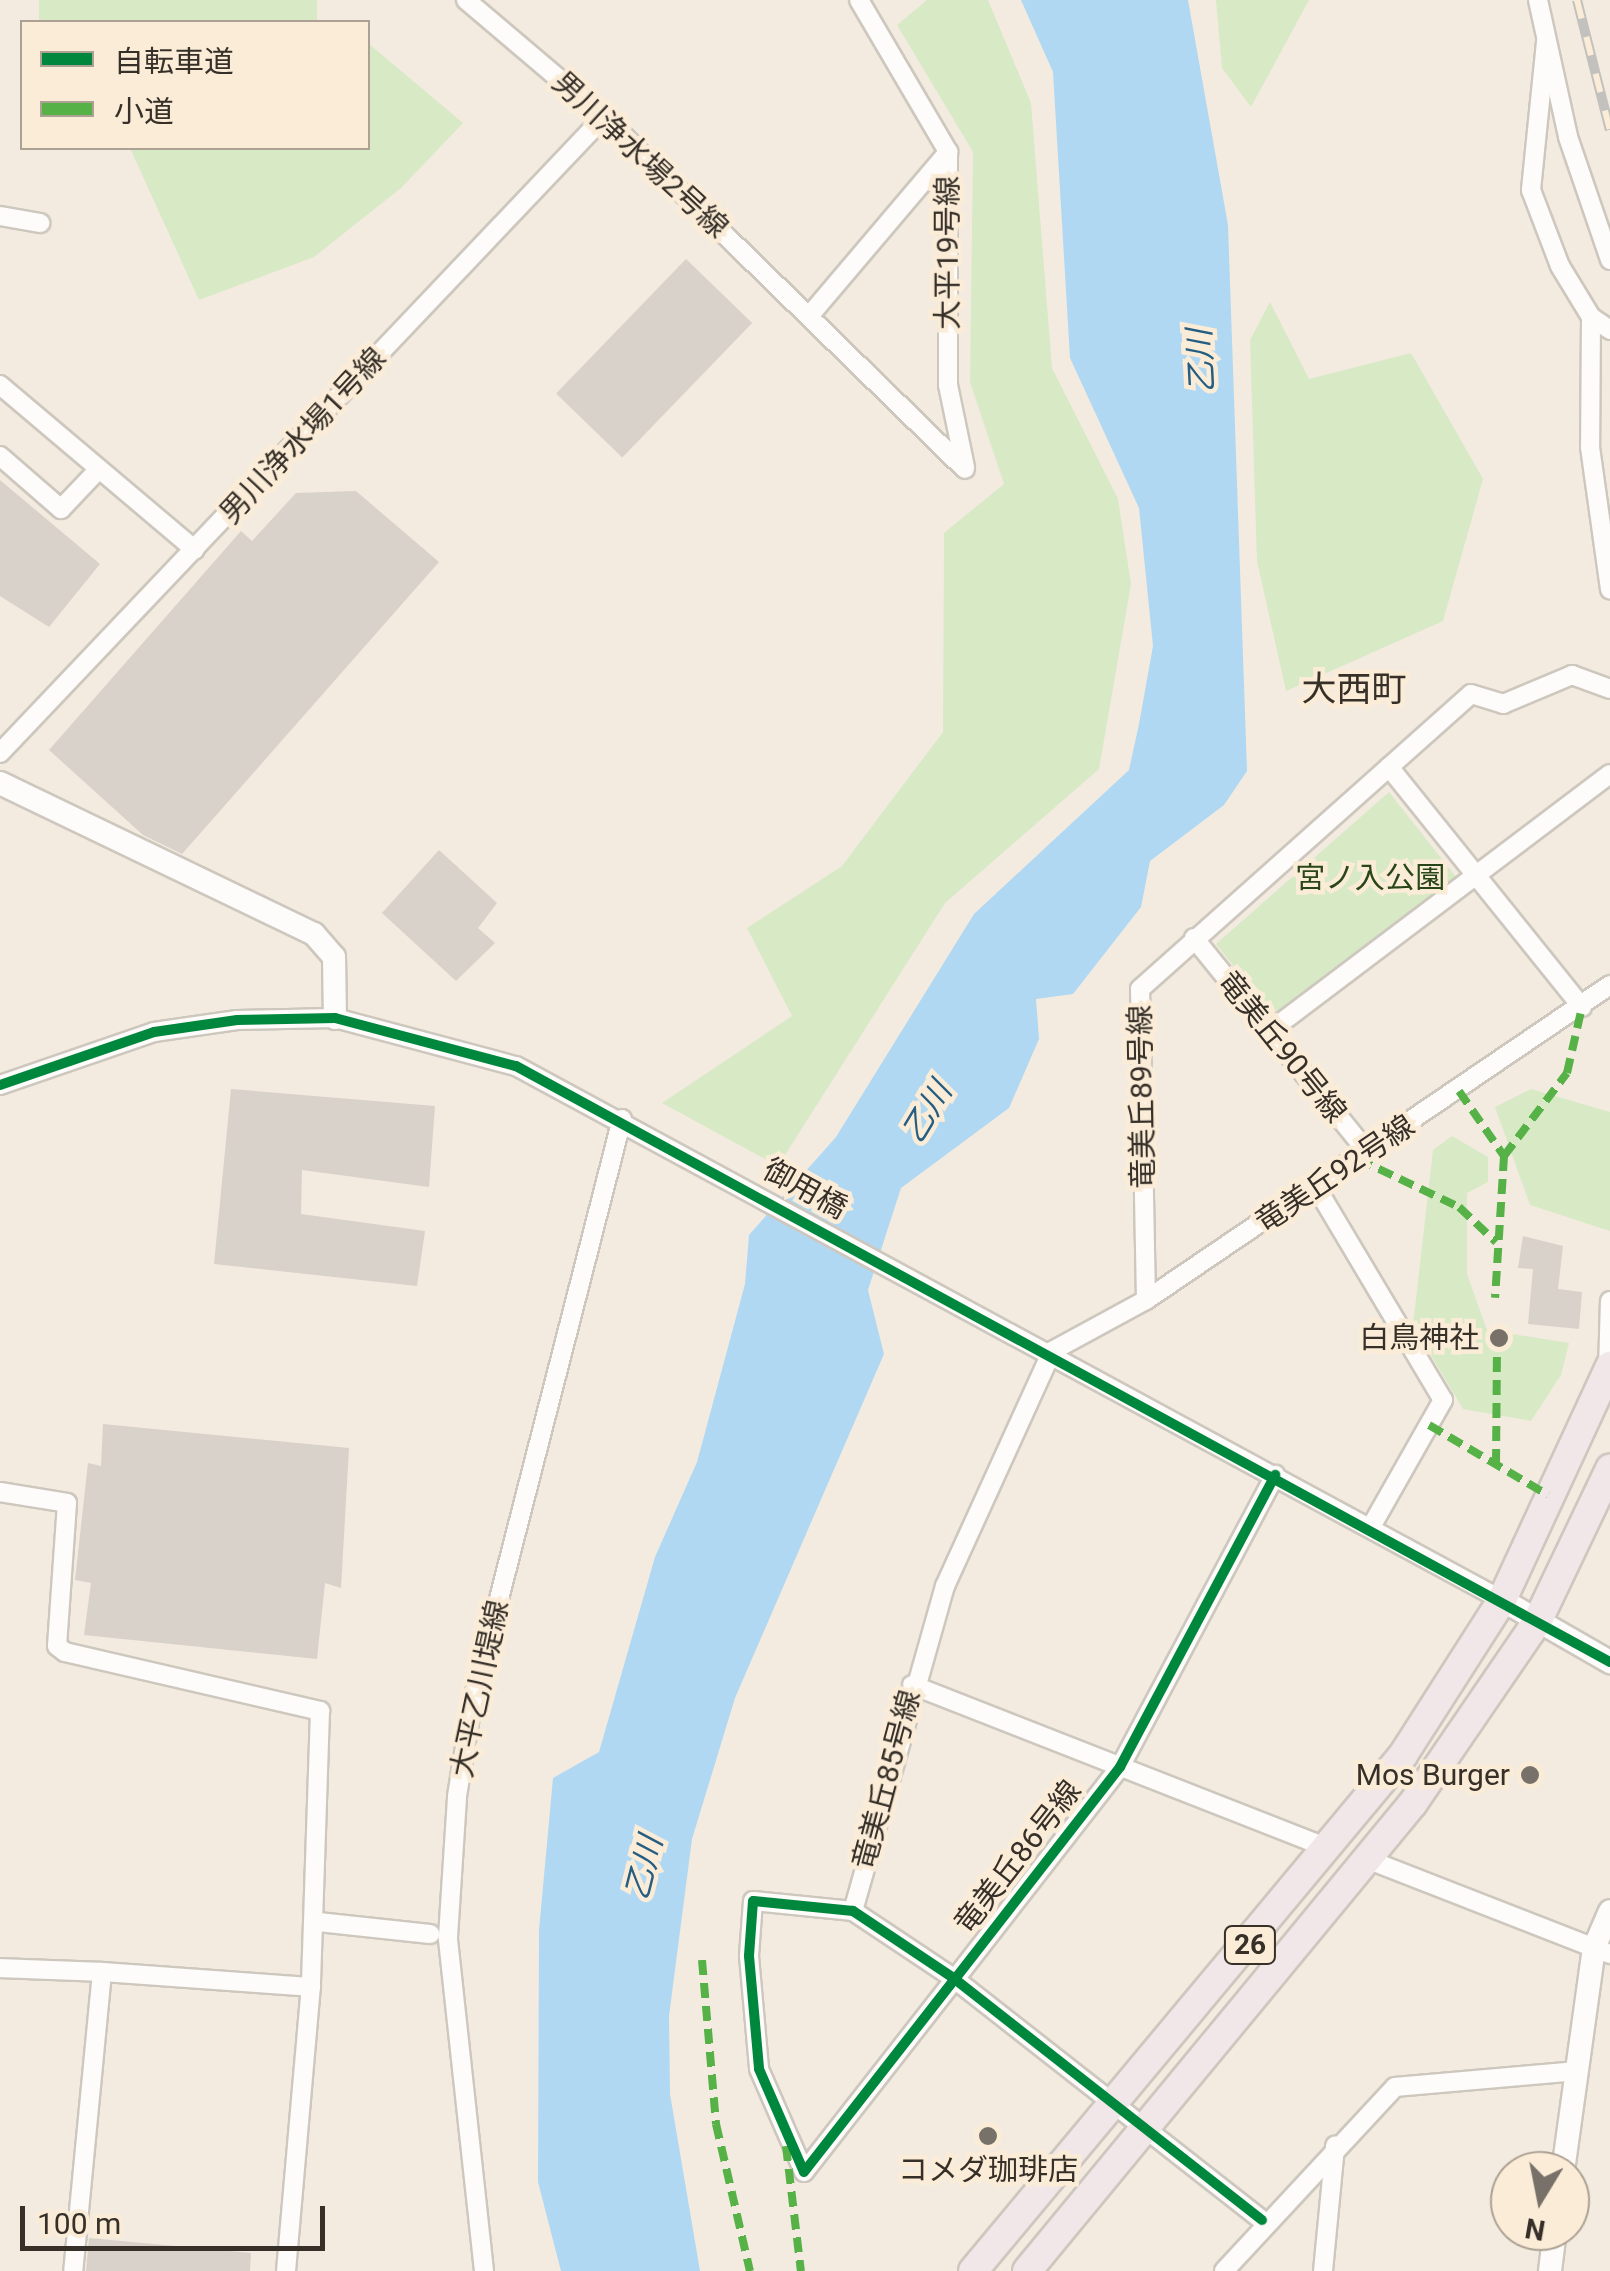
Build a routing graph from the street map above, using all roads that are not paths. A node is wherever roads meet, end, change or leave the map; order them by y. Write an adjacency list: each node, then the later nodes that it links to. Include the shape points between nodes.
1 (466, 0): 5 (street, 男川浄水場2号線)
2 (859, 0): 6 (street, 大平19号線)
3 (1538, 0): 4 (street)
4 (1546, 42): 9 (street); 11 (street, via 1531,190)
5 (604, 117): 10 (street, 男川浄水場2号線); 17 (street, 男川浄水場1号線)
6 (948, 152): 10 (street); 16 (street, 大平19号線, via 948,385)
7 (0, 216): 8 (street)
8 (40, 224)
9 (1610, 260)
10 (810, 315): 16 (street, 男川浄水場2号線)
11 (1591, 318): 12 (street); 18 (street, via 1590,447)
12 (1610, 330)
13 (0, 386): 15 (street)
14 (0, 456): 15 (street, via 60,508)
15 (99, 469): 17 (street)
16 (965, 469)
17 (195, 550): 20 (street, 男川浄水場1号線)
18 (1610, 590)
19 (1610, 689): 21 (street, 竜美丘89号線, via 1572,674 1503,704 1471,694)
20 (0, 753)
21 (1390, 767): 24 (street); 25 (street, 竜美丘89号線)
22 (1610, 774): 24 (street)
23 (0, 783): 28 (street, via 314,934 334,956)
24 (1477, 875): 27 (street); 29 (street)
25 (1194, 938): 29 (street, 竜美丘90号線); 34 (street, 竜美丘89号線, via 1140,989)
26 (1610, 985): 27 (street, 竜美丘92号線)
27 (1582, 1007): 32 (street, 竜美丘92号線)
28 (336, 1018): 30 (street, 御用橋, via 154,1032); 31 (street, 御用橋, via 516,1066)
29 (1270, 1030): 32 (street, 竜美丘90号線, via 1360,1142)
30 (0, 1085)
31 (622, 1119): 36 (street, 御用橋); 66 (street, 大平乙川堤線, via 472,1704 458,1796 448,1937)
32 (1358, 1159): 33 (street, 竜美丘92号線)
33 (1316, 1187): 34 (street, 竜美丘92号線); 41 (street, via 1443,1400)
34 (1146, 1300): 36 (street, 竜美丘92号線)
35 (1610, 1302): 37 (street)
36 (1052, 1351): 39 (street, 御用橋); 45 (street, 竜美丘85号線, via 994,1468)
37 (1609, 1369): 42 (main road, 26)
38 (1610, 1469): 43 (main road, 26)
39 (1275, 1475): 41 (street, 御用橋); 46 (street, 竜美丘86号線)
40 (0, 1492): 51 (street, via 67,1503 57,1646 65,1652 320,1711)
41 (1371, 1527): 42 (street, 御用橋)
42 (1502, 1600): 43 (street); 47 (main road, 26)
43 (1537, 1622): 44 (street); 48 (main road, 26)
44 (1610, 1662)
45 (912, 1685): 46 (street); 49 (street, 竜美丘85号線)
46 (1120, 1768): 47 (street); 56 (street, 竜美丘86号線)
47 (1330, 1849): 59 (main road, 26)
48 (1369, 1860): 53 (street); 60 (main road, 26)
49 (853, 1910): 56 (street, 竜美丘85号線); 56 (street, 竜美丘86号線, via 753,1900 759,2068 804,2172)
50 (1610, 1911): 53 (street)
51 (318, 1922): 52 (street); 57 (street)
52 (430, 1934)
53 (1602, 1951): 58 (street)
54 (0, 1968): 55 (street)
55 (102, 1972): 57 (street); 64 (street)
56 (955, 1979): 59 (street, 竜美丘85号線)
57 (311, 1987): 65 (street)
58 (1577, 2071): 61 (street, via 1396,2088); 62 (street)
59 (1114, 2105): 60 (street, 竜美丘85号線); 67 (main road, 26)
60 (1144, 2126): 63 (street, 竜美丘85号線); 68 (main road, 26)
61 (1335, 2146): 63 (street); 70 (street)
62 (1567, 2151)
63 (1262, 2220): 69 (street)
64 (72, 2271)
65 (286, 2271)
66 (484, 2271)
67 (973, 2271)
68 (1027, 2271)
69 (1224, 2271)
70 (1324, 2271)

